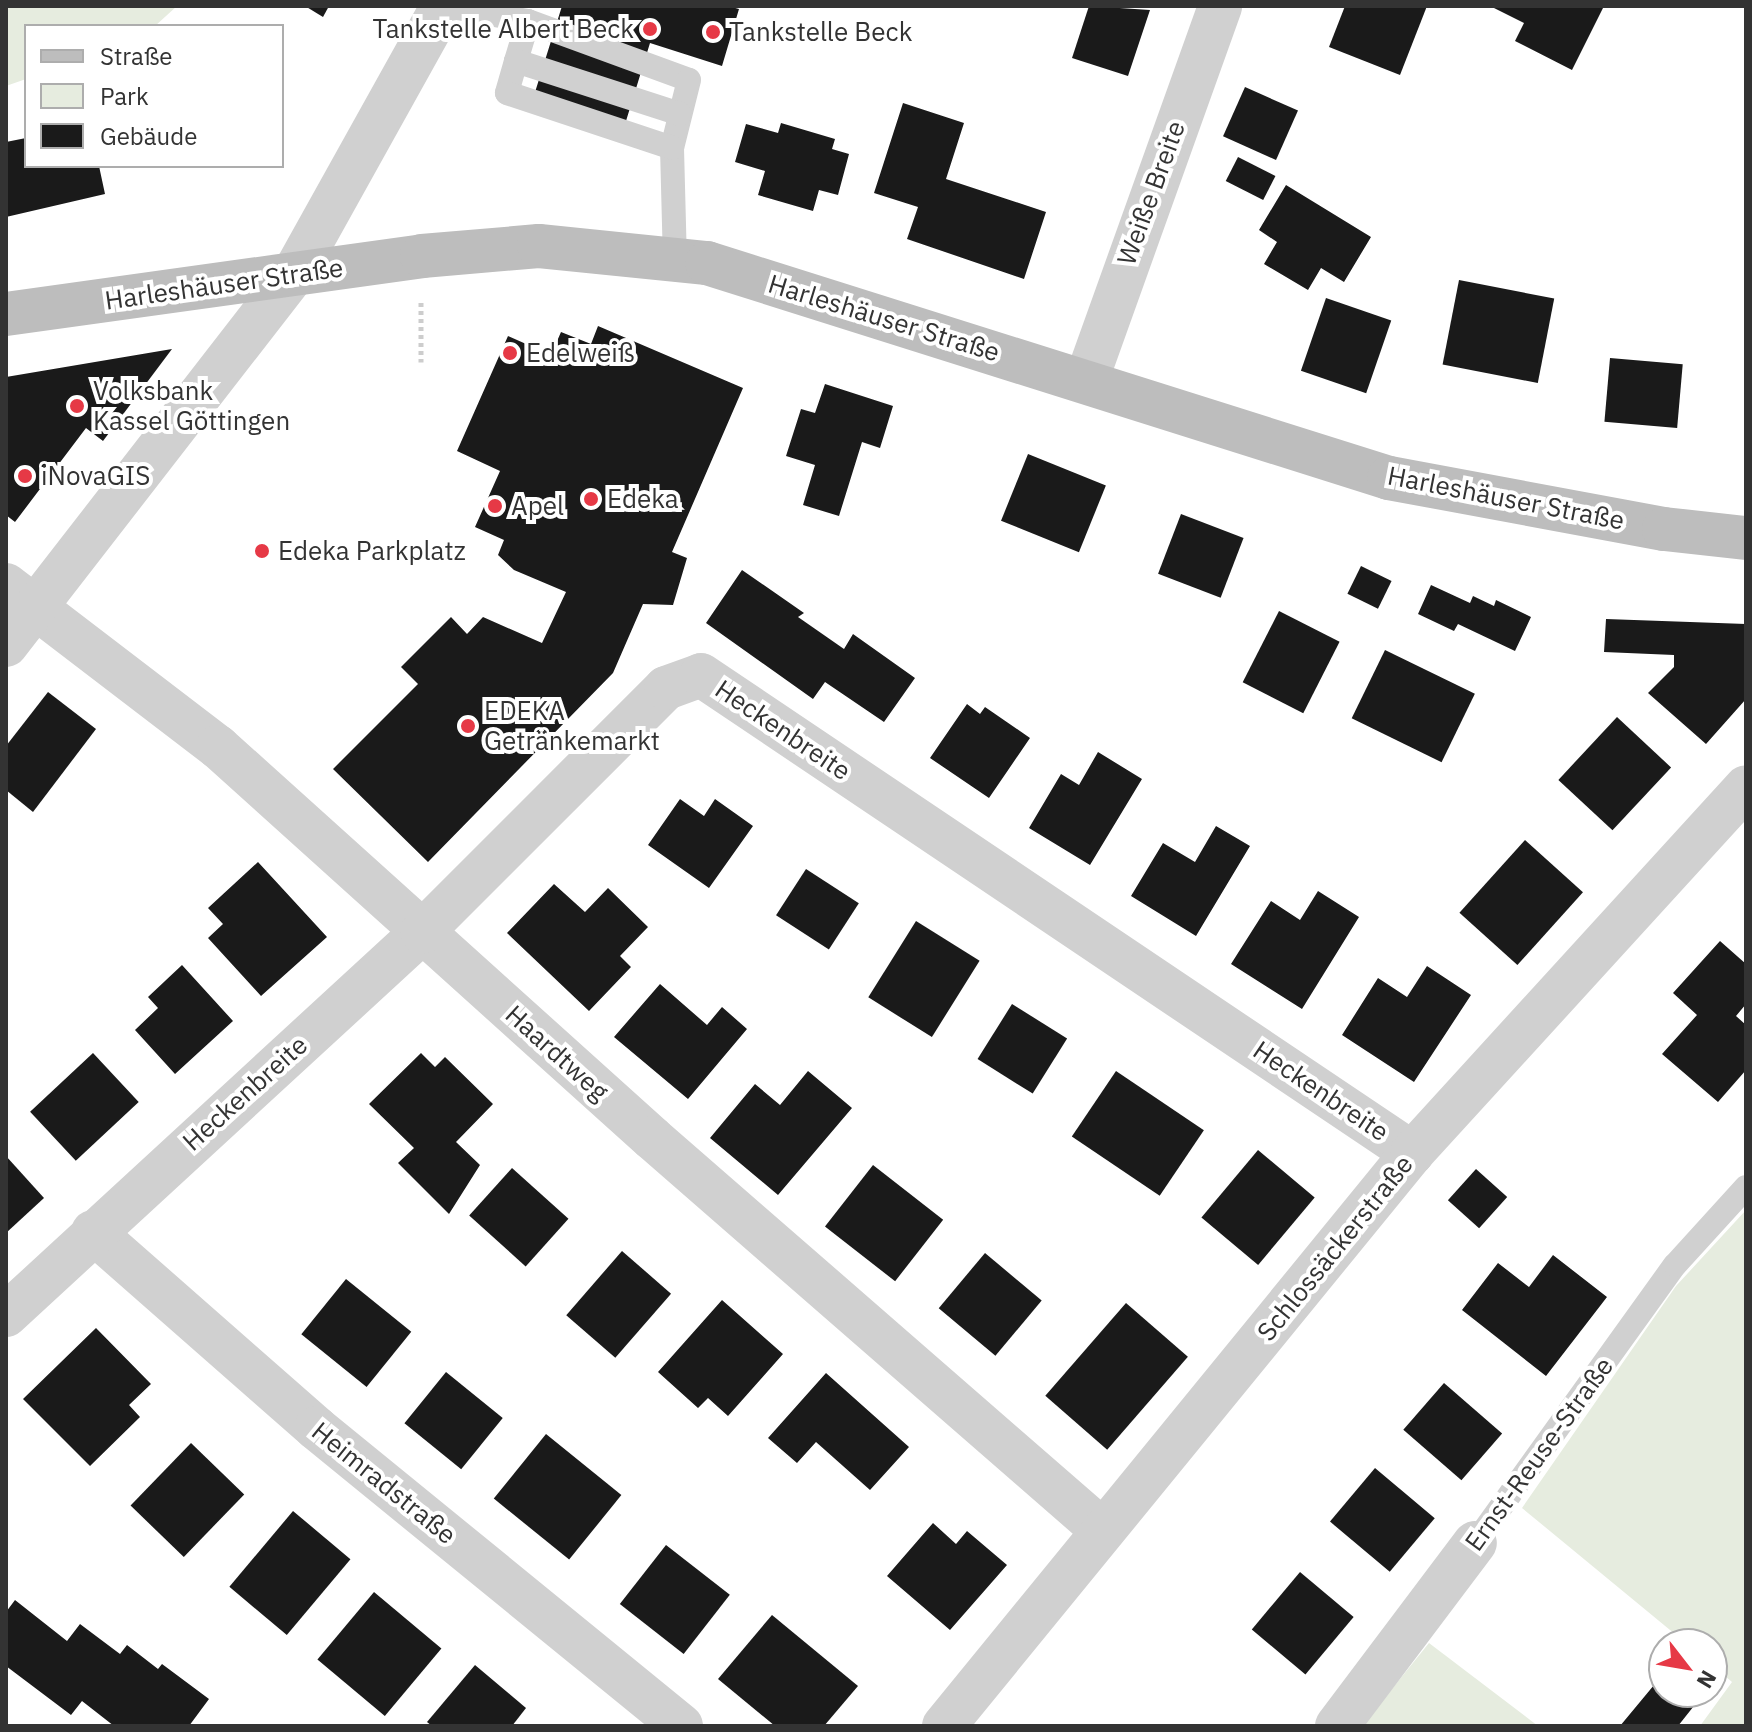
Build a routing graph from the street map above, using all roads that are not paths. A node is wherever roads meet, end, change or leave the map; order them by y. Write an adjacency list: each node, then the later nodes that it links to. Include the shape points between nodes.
1 (444, 6): 3 (lane); 8 (street)
2 (1220, 6): 10 (street, Weiße Breite)
3 (528, 21): 4 (lane); 5 (lane, via 689,80)
4 (516, 61): 5 (lane); 6 (lane, via 507,93)
5 (680, 114): 6 (lane)
6 (672, 148): 7 (lane)
7 (675, 259): 8 (main road, Harleshäuser Straße, via 539,246); 10 (main road, Harleshäuser Straße, via 707,263)
8 (293, 275): 9 (main road, Harleshäuser Straße); 12 (street)
9 (6, 314)
10 (1086, 381): 11 (main road, Harleshäuser Straße, via 1389,478 1664,529)
11 (1746, 538)
12 (21, 595): 13 (street); 15 (street, Haardtweg, via 218,747)
13 (6, 645)
14 (1746, 787): 16 (street, Schlossäckerstraße)
15 (422, 932): 16 (street, Heckenbreite, via 666,688 701,675); 18 (street, Heckenbreite); 20 (street, Haardtweg)
16 (1412, 1153): 20 (street, Schlossäckerstraße)
17 (1746, 1187): 21 (lane, Ernst-Reuse-Straße, via 1675,1265)
18 (93, 1232): 19 (street, Heckenbreite); 22 (street, Heimradstraße, via 316,1428)
19 (6, 1315)
20 (1102, 1530): 23 (street, Schlossäckerstraße)
21 (1475, 1543): 24 (street, Ernst-Reuse-Straße)
22 (681, 1726)
23 (944, 1726)
24 (1337, 1726)

